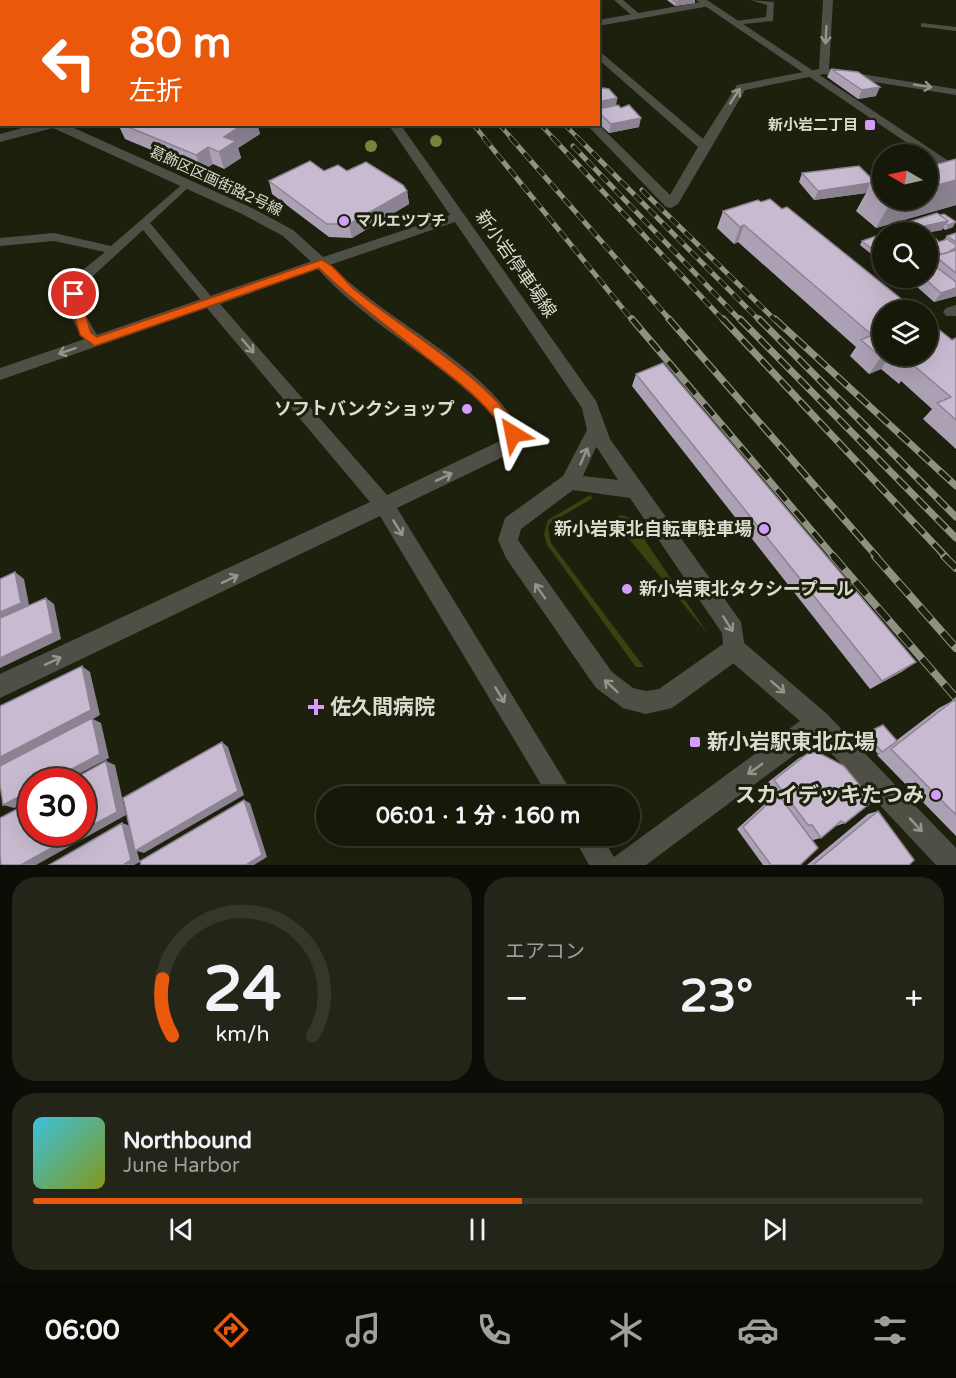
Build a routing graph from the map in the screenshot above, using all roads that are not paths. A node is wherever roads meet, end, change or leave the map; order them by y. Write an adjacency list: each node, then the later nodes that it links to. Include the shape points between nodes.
1 (618, 0): 5 (lane)
2 (754, 0): 7 (lane, via 771,4 770,19)
3 (828, 0): 11 (street, one-way to 11)
4 (706, 1): 5 (street); 7 (street)
5 (638, 16): 6 (street)
6 (600, 23)
7 (736, 23): 12 (street)
8 (924, 25): 9 (lane)
9 (956, 29)
10 (600, 55): 19 (street)
11 (824, 71): 12 (street); 13 (street, one-way to 13)
12 (810, 74): 19 (street, one-way to 12, via 741,87); 20 (street)
13 (956, 92)
14 (45, 126): 18 (street)
15 (58, 126): 21 (street, 葛飾区区画街路2号線)
16 (395, 126): 22 (street, 新小岩停車場線)
17 (594, 126): 19 (street, via 671,204)
18 (0, 138)
19 (704, 146)
20 (956, 172)
21 (186, 183): 23 (lane); 26 (street, 葛飾区区画街路2号線, via 288,233)
22 (459, 216): 26 (street); 30 (street, 新小岩停車場線, via 590,406)
23 (143, 222): 25 (lane); 27 (lane)
24 (0, 242): 25 (lane, via 54,237)
25 (113, 250): 28 (lane, via 76,285 74,294 86,335)
26 (321, 263): 27 (street); 33 (street, 葛飾区区画街路2号線, one-way to 26, via 501,450 513,434 508,421 459,375 349,292)
27 (209, 301): 28 (street); 33 (street, one-way to 33)
28 (95, 342): 29 (street, one-way to 29)
29 (0, 374)
30 (596, 429): 31 (street, one-way to 30); 32 (street, 新小岩停車場線)
31 (570, 482): 32 (street); 34 (street, one-way to 31, via 664,700 650,704 623,698 604,680 508,540 512,524)
32 (635, 490): 34 (street, 新小岩停車場線, one-way to 34, via 733,630)
33 (384, 505): 35 (street, one-way to 33); 37 (street, one-way to 37)
34 (734, 649): 36 (street, one-way to 36)
35 (0, 686)
36 (819, 722): 40 (street, one-way to 40); 41 (street, one-way to 41)
37 (556, 786)
38 (592, 846): 39 (street)
39 (604, 865)
40 (624, 865)
41 (954, 865)

